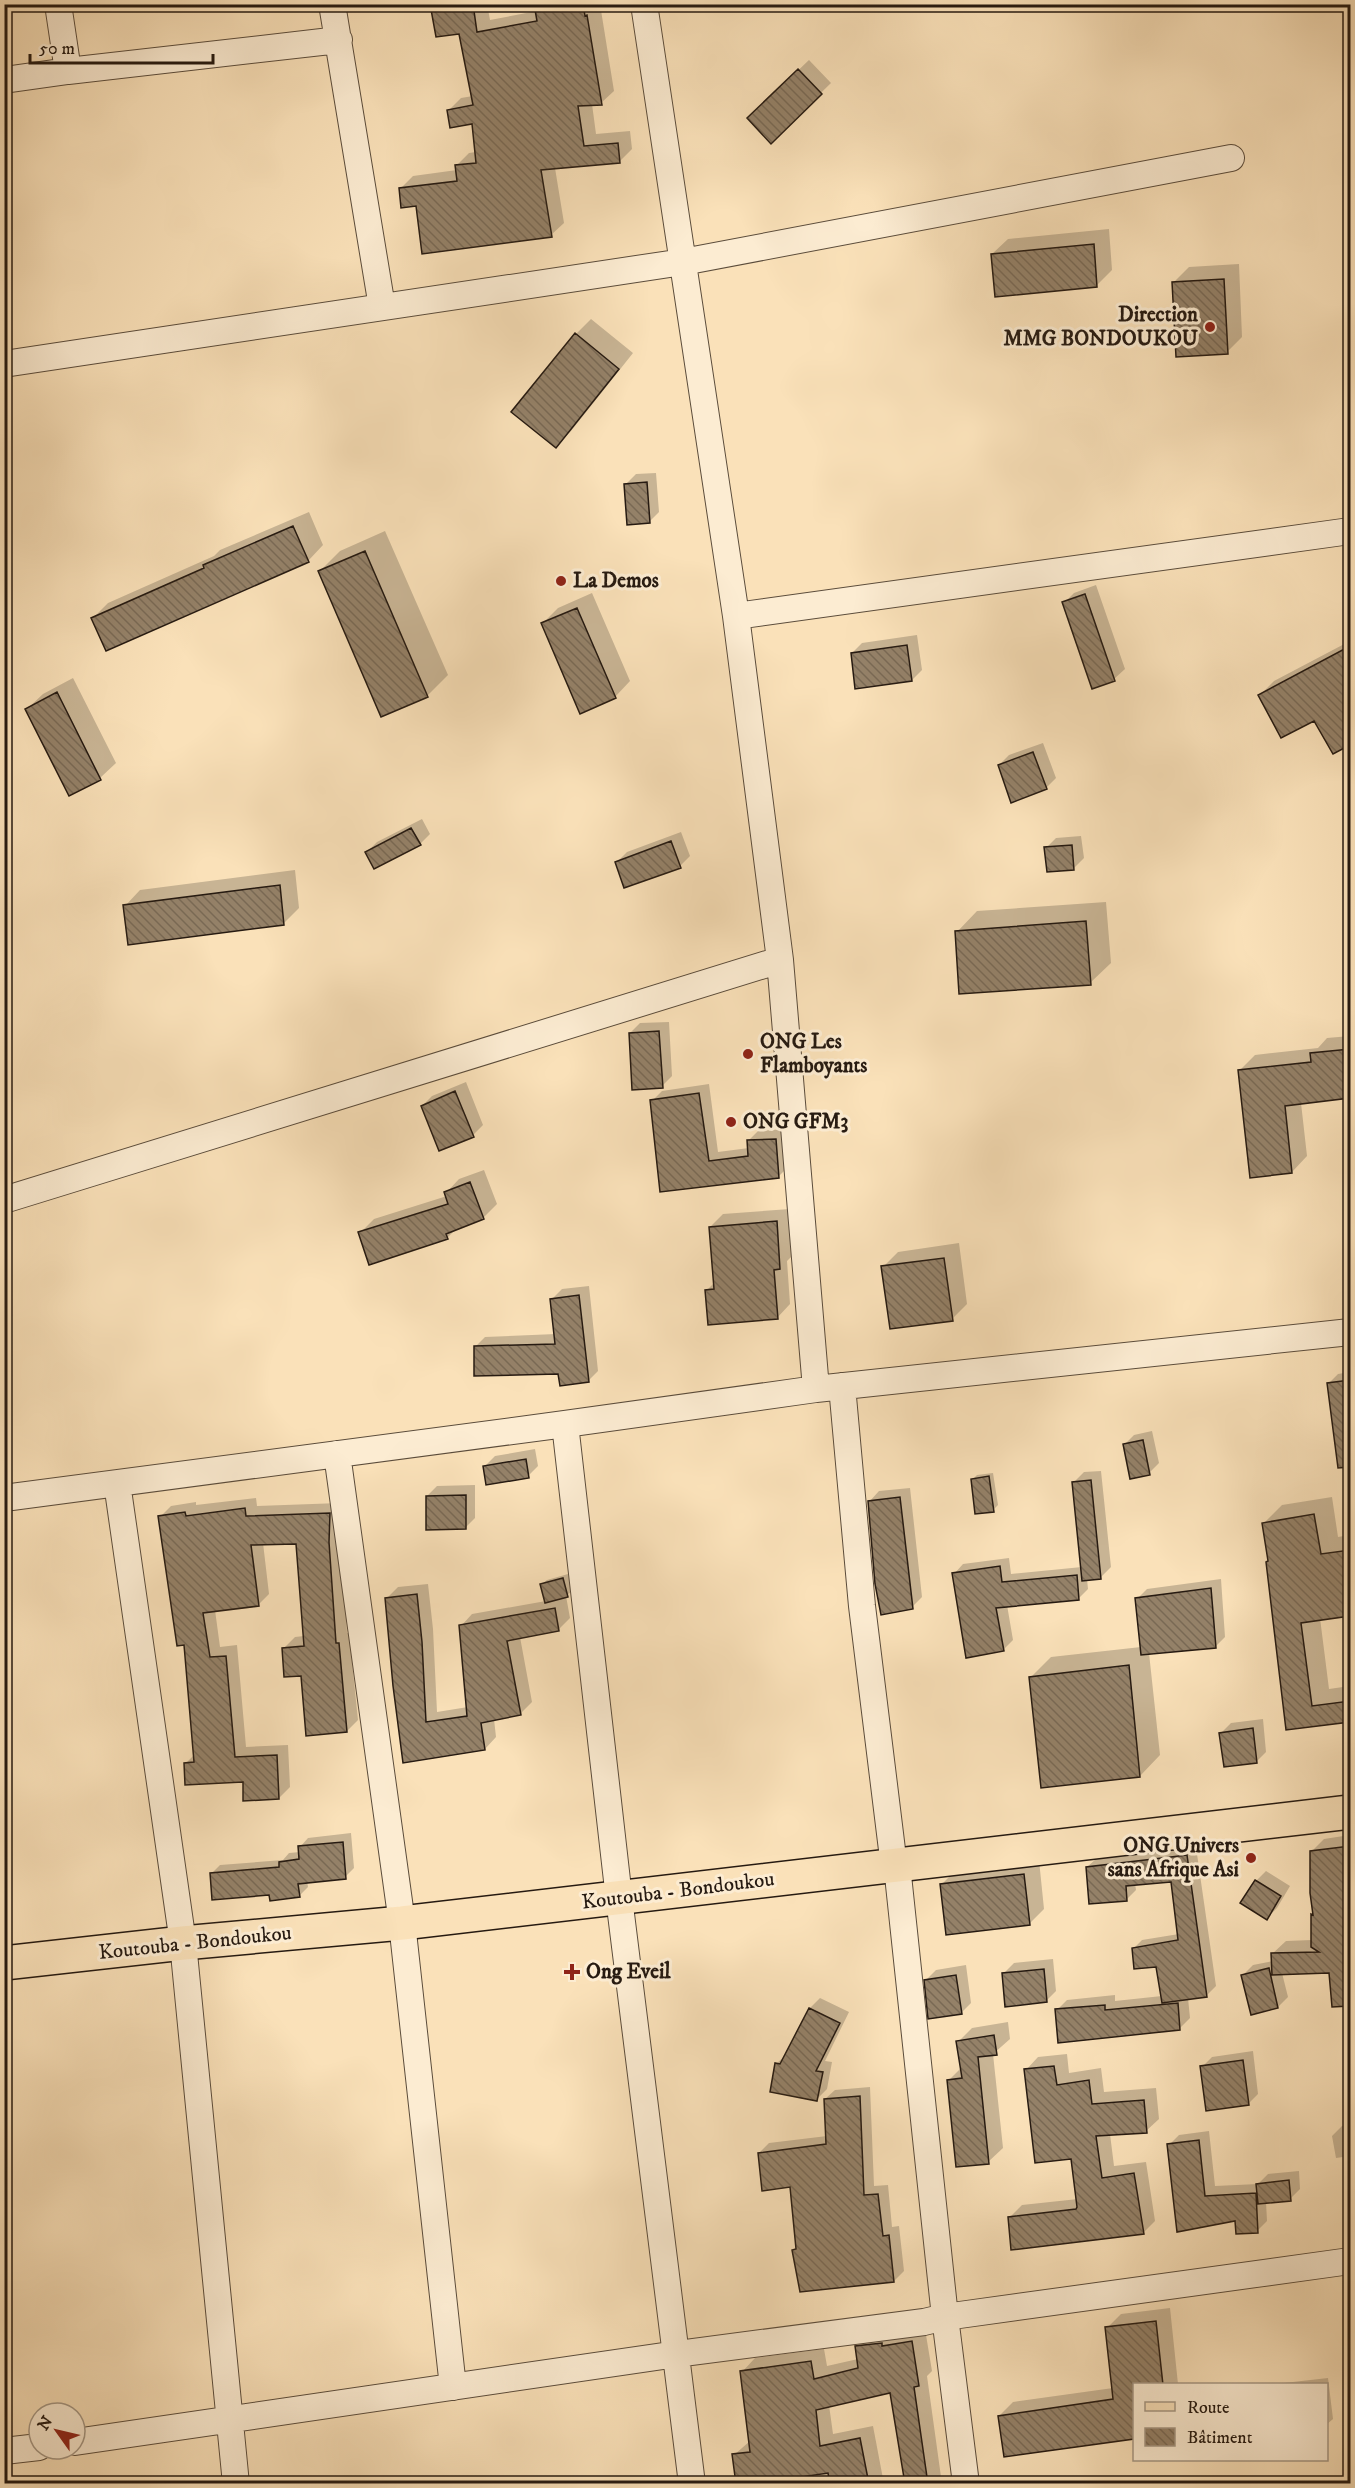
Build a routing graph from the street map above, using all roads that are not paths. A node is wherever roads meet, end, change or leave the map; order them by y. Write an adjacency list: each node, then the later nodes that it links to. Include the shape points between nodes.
1 (58, 4): 5 (street)
2 (332, 4): 4 (street)
3 (644, 4): 8 (street)
4 (339, 40): 5 (street); 9 (street)
5 (68, 71): 6 (street)
6 (4, 81)
7 (1231, 158): 8 (street)
8 (683, 262): 9 (street); 12 (street)
9 (382, 307): 10 (street)
10 (4, 364)
11 (1350, 531): 12 (street)
12 (736, 616): 13 (street)
13 (780, 960): 14 (street); 17 (street)
14 (6, 1195)
15 (1350, 1332): 16 (street)
16 (842, 1386): 17 (street); 23 (street, via 862,1606)
17 (816, 1389): 18 (street)
18 (565, 1425): 19 (street); 24 (street)
19 (337, 1455): 20 (street); 25 (street)
20 (117, 1483): 21 (street); 26 (street)
21 (4, 1498)
22 (1350, 1812): 23 (main road, Koutouba - Bondoukou)
23 (895, 1866): 24 (main road, Koutouba - Bondoukou); 29 (street)
24 (619, 1898): 25 (main road, Koutouba - Bondoukou); 30 (street)
25 (402, 1923): 26 (main road, Koutouba - Bondoukou); 31 (street)
26 (183, 1943): 27 (main road, Koutouba - Bondoukou); 32 (street)
27 (4, 1963)
28 (1350, 2262): 29 (street)
29 (945, 2317): 30 (street); 38 (street)
30 (677, 2354): 31 (street); 37 (street)
31 (453, 2387): 32 (street)
32 (229, 2420): 33 (street); 36 (street)
33 (87, 2440)
34 (27, 2448): 35 (street)
35 (4, 2451)
36 (236, 2484)
37 (692, 2484)
38 (966, 2484)

